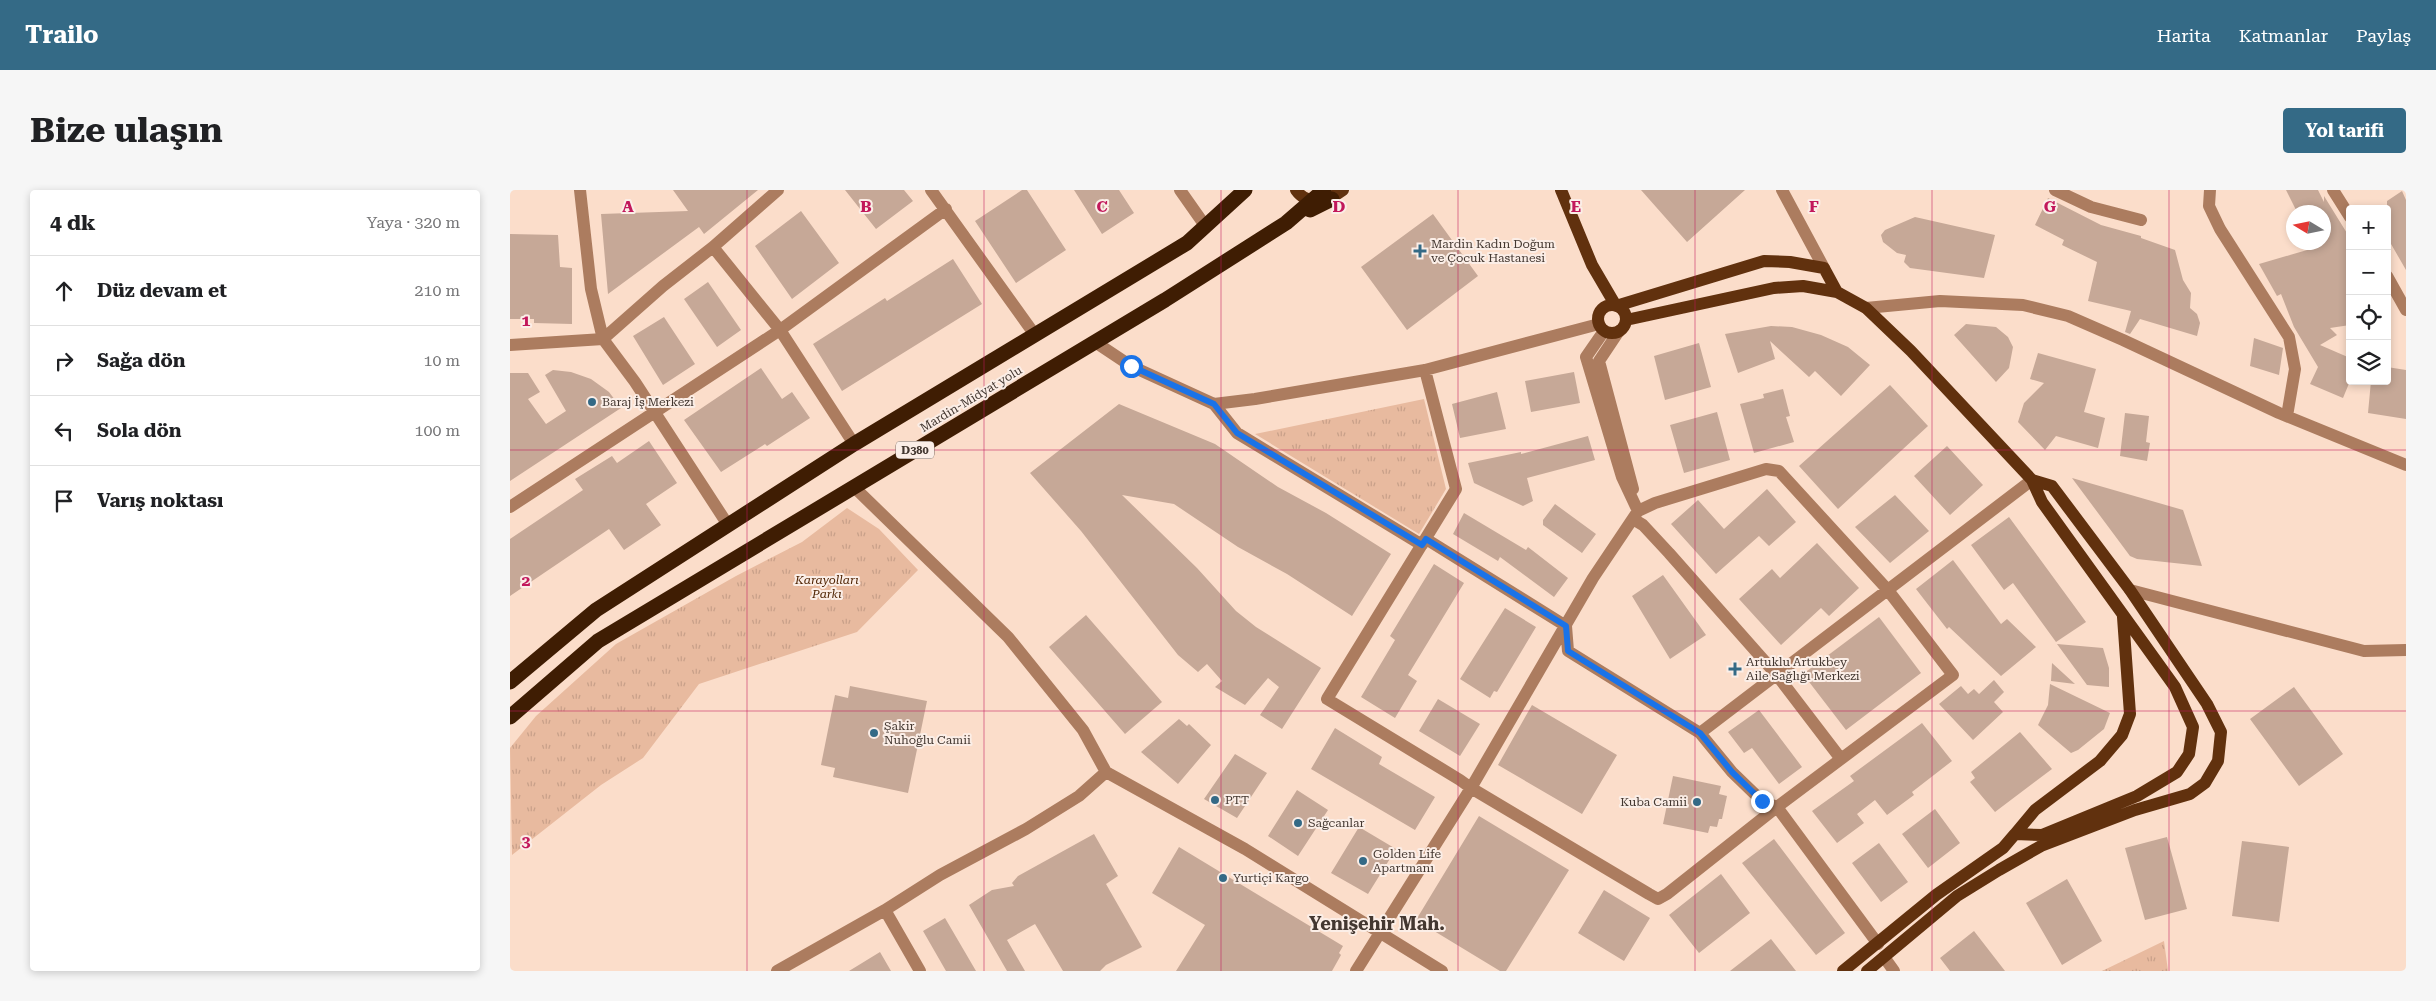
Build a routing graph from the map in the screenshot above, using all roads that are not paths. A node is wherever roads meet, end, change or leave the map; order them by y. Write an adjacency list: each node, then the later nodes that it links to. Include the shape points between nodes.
1 (580, 190): 30 (street, via 591,289)
2 (931, 190): 14 (street)
3 (1180, 190): 18 (street)
4 (1245, 190): 18 (highway, Mardin-Midyat yolu)
5 (1296, 190): 13 (main road)
6 (1561, 190): 23 (main road, via 1592,265)
7 (1782, 190): 20 (street)
8 (2055, 190): 16 (street, via 2091,207)
9 (2210, 190): 36 (street, via 2209,206 2220,229 2289,337 2295,369)
10 (2333, 190): 15 (street)
11 (771, 192): 19 (street)
12 (1333, 193): 13 (highway, Mardin-Midyat yolu / D380); 17 (highway)
13 (1312, 201): 17 (highway, Mardin-Midyat yolu / D380)
14 (946, 209): 28 (street); 29 (street)
15 (2346, 211)
16 (2141, 220)
17 (1286, 222): 31 (highway, Mardin-Midyat yolu / D380)
18 (1206, 227): 29 (highway, Mardin-Midyat yolu, via 1188,243)
19 (713, 246): 28 (street); 30 (street)
20 (1824, 268): 22 (main road); 23 (main road, via 1764,261)
21 (2391, 283): 25 (street)
22 (1836, 292): 24 (main road); 26 (main road, via 1803,286 1774,288)
23 (1616, 306): 26 (main road, via 1624,311); 27 (main road, via 1604,308 1599,315)
24 (1866, 308): 36 (street, via 1940,301 2023,304 2068,316); 39 (main road, via 1911,351)
25 (2406, 310)
26 (1623, 325): 27 (main road, via 1612,333); 42 (street, via 1599,361 1630,474)
27 (1602, 327): 33 (street); 42 (street, via 1586,357)
28 (780, 330): 35 (street); 37 (street)
29 (1035, 335): 37 (highway, Mardin-Midyat yolu)
30 (603, 339): 32 (street); 35 (street)
31 (1095, 342): 34 (street, via 1131,366); 40 (highway, Mardin-Midyat yolu / D380)
32 (510, 345)
33 (1426, 370): 34 (street); 44 (street, via 1456,489)
34 (1214, 404): 44 (street, via 1237,433)
35 (653, 412): 41 (street); 43 (street)
36 (2287, 416): 38 (street)
37 (854, 444): 43 (highway, Mardin-Midyat yolu)
38 (2406, 465)
39 (2032, 480): 45 (street); 46 (main road, via 2052,486); 47 (main road, via 2042,502)
40 (854, 487): 54 (highway, Mardin-Midyat yolu / D380, via 598,641); 57 (street, via 1008,637 1083,730)
41 (510, 507)
42 (1635, 515): 45 (street, via 1655,503 1766,469 1779,471); 48 (street); 51 (street)
43 (728, 525): 50 (highway, Mardin-Midyat yolu, via 596,610)
44 (1424, 542): 48 (street); 58 (street, via 1327,699)
45 (1887, 589): 51 (street); 56 (street, via 1953,675)
46 (2130, 590): 49 (street, via 2364,651); 64 (main road, via 2207,704 2221,732 2218,761 2205,784 2190,794 2135,810 2041,846 1957,896)
47 (2123, 617): 60 (main road, via 2130,714 2122,735 2100,761 2035,810); 60 (main road, via 2175,687 2193,727 2189,754 2177,772 2137,796 2042,835)
48 (1566, 626): 55 (street, via 1568,651); 58 (street)
49 (2406, 650)
50 (532, 666): 52 (street); 53 (highway, Mardin-Midyat yolu)
51 (1776, 674): 55 (street); 56 (street)
52 (510, 676)
53 (510, 682)
54 (510, 717)
55 (1700, 733): 59 (street, via 1732,772 1762,801)
56 (1841, 759): 59 (street)
57 (1106, 772): 61 (street, via 1079,796 1041,820 940,875); 62 (street, via 1245,849)
58 (1471, 788): 59 (street, via 1658,899); 62 (street)
59 (1777, 807): 63 (street)
60 (2015, 834): 63 (main road, via 2003,848 1936,895)
61 (885, 910): 65 (street); 66 (street)
62 (1379, 932): 67 (street); 68 (street)
63 (1878, 944): 69 (main road)
64 (1884, 958): 70 (main road); 71 (street)
65 (777, 971)
66 (920, 971)
67 (1356, 971)
68 (1442, 971)
69 (1844, 971)
70 (1867, 971)
71 (1894, 971)

